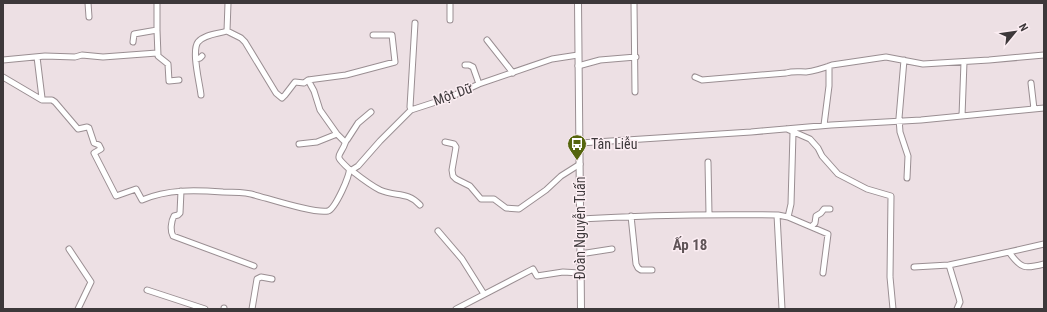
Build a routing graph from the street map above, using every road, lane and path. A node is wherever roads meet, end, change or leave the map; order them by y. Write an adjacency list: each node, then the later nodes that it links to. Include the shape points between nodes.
1 (88, 3): 7 (street)
2 (157, 3): 10 (street)
3 (228, 3): 11 (street)
4 (451, 3): 8 (street)
5 (578, 3): 16 (main road, Đoàn Nguyễn Tuấn)
6 (634, 3): 20 (street)
7 (90, 17)
8 (450, 20)
9 (415, 23): 40 (street)
10 (157, 30): 14 (street, via 134,34); 15 (street)
11 (227, 31): 21 (street, via 198,42 195,49); 32 (street, via 245,42 276,93 282,98 295,82)
12 (374, 35): 32 (street, via 392,35 395,62 346,75)
13 (487, 40): 28 (street)
14 (133, 42)
15 (157, 53): 19 (street, via 103,57); 31 (street, via 158,57 168,64 166,81)
16 (578, 55): 26 (main road, Đoàn Nguyễn Tuấn); 28 (street, Một Dữ, via 552,59)
17 (1044, 55): 24 (street)
18 (202, 56): 21 (street)
19 (37, 57): 22 (street); 37 (street)
20 (636, 57): 26 (street, via 600,60); 35 (street)
21 (196, 59): 36 (street)
22 (3, 60)
23 (904, 60): 24 (street, via 920,64); 27 (street, via 886,57); 43 (street)
24 (964, 62): 42 (street)
25 (465, 65): 33 (street, via 473,67)
26 (578, 66): 50 (main road, Đoàn Nguyễn Tuấn)
27 (829, 66): 29 (street, via 803,72 702,80); 44 (street)
28 (513, 73): 33 (street, Một Dữ)
29 (695, 77)
30 (3, 78): 56 (street, via 42,100 55,102 78,129 89,128 94,143 101,149 94,153 116,196 136,189 142,200 157,194)
31 (179, 80)
32 (308, 80): 47 (street, via 320,110)
33 (479, 84): 40 (street, Một Dữ, via 448,98)
34 (1031, 84): 39 (street)
35 (635, 92)
36 (202, 94)
37 (42, 98)
38 (1044, 108): 39 (street)
39 (1034, 109): 42 (street)
40 (411, 110): 54 (street, Một Dữ)
41 (371, 112): 48 (street, via 358,123)
42 (962, 116): 43 (street)
43 (900, 121): 44 (street); 55 (street, via 900,132 908,156)
44 (824, 125): 45 (street)
45 (786, 129): 46 (street); 50 (street)
46 (794, 133): 62 (street, via 791,204); 87 (street, via 810,139 838,174 867,189 891,196 890,277)
47 (337, 134): 48 (street, via 344,142); 51 (street, via 317,142)
48 (346, 141): 54 (street, via 339,158)
49 (445, 142): 53 (street, via 456,147 452,176 470,186 481,199 494,199 510,209 519,209)
50 (580, 143): 53 (main road, Đoàn Nguyễn Tuấn)
51 (299, 144)
52 (708, 162): 59 (street)
53 (580, 164): 63 (main road, Đoàn Nguyễn Tuấn)
54 (351, 171): 56 (street, via 333,209 323,211 248,193); 57 (street, via 378,189 408,196)
55 (907, 178)
56 (181, 191): 73 (street, via 180,213 172,219 173,236)
57 (420, 205)
58 (830, 209): 64 (street, via 824,209 816,216)
59 (709, 214): 60 (street); 61 (street)
60 (777, 215): 62 (street); 86 (street)
61 (631, 216): 63 (street); 75 (street, via 636,264 642,270)
62 (788, 217): 64 (street)
63 (580, 219): 70 (main road, Đoàn Nguyễn Tuấn)
64 (812, 226): 77 (street, via 828,234)
65 (438, 231): 80 (street, via 462,259)
66 (1044, 244): 69 (street)
67 (70, 249): 81 (street, via 91,282)
68 (612, 249): 70 (street)
69 (1009, 252): 71 (street, via 1026,268); 72 (street)
70 (580, 254): 76 (main road, Đoàn Nguyễn Tuấn)
71 (1044, 264)
72 (948, 265): 74 (street); 88 (street, via 960,302)
73 (254, 266)
74 (914, 266)
75 (652, 270)
76 (580, 273): 80 (street, via 563,272 537,276 533,269); 85 (main road, Đoàn Nguyễn Tuấn)
77 (823, 273)
78 (272, 279): 83 (street, via 257,278)
79 (147, 290): 82 (street)
80 (484, 294): 84 (street)
81 (78, 309)
82 (205, 309)
83 (252, 309)
84 (456, 309)
85 (581, 309)
86 (782, 309)
87 (893, 309)
88 (957, 309)

